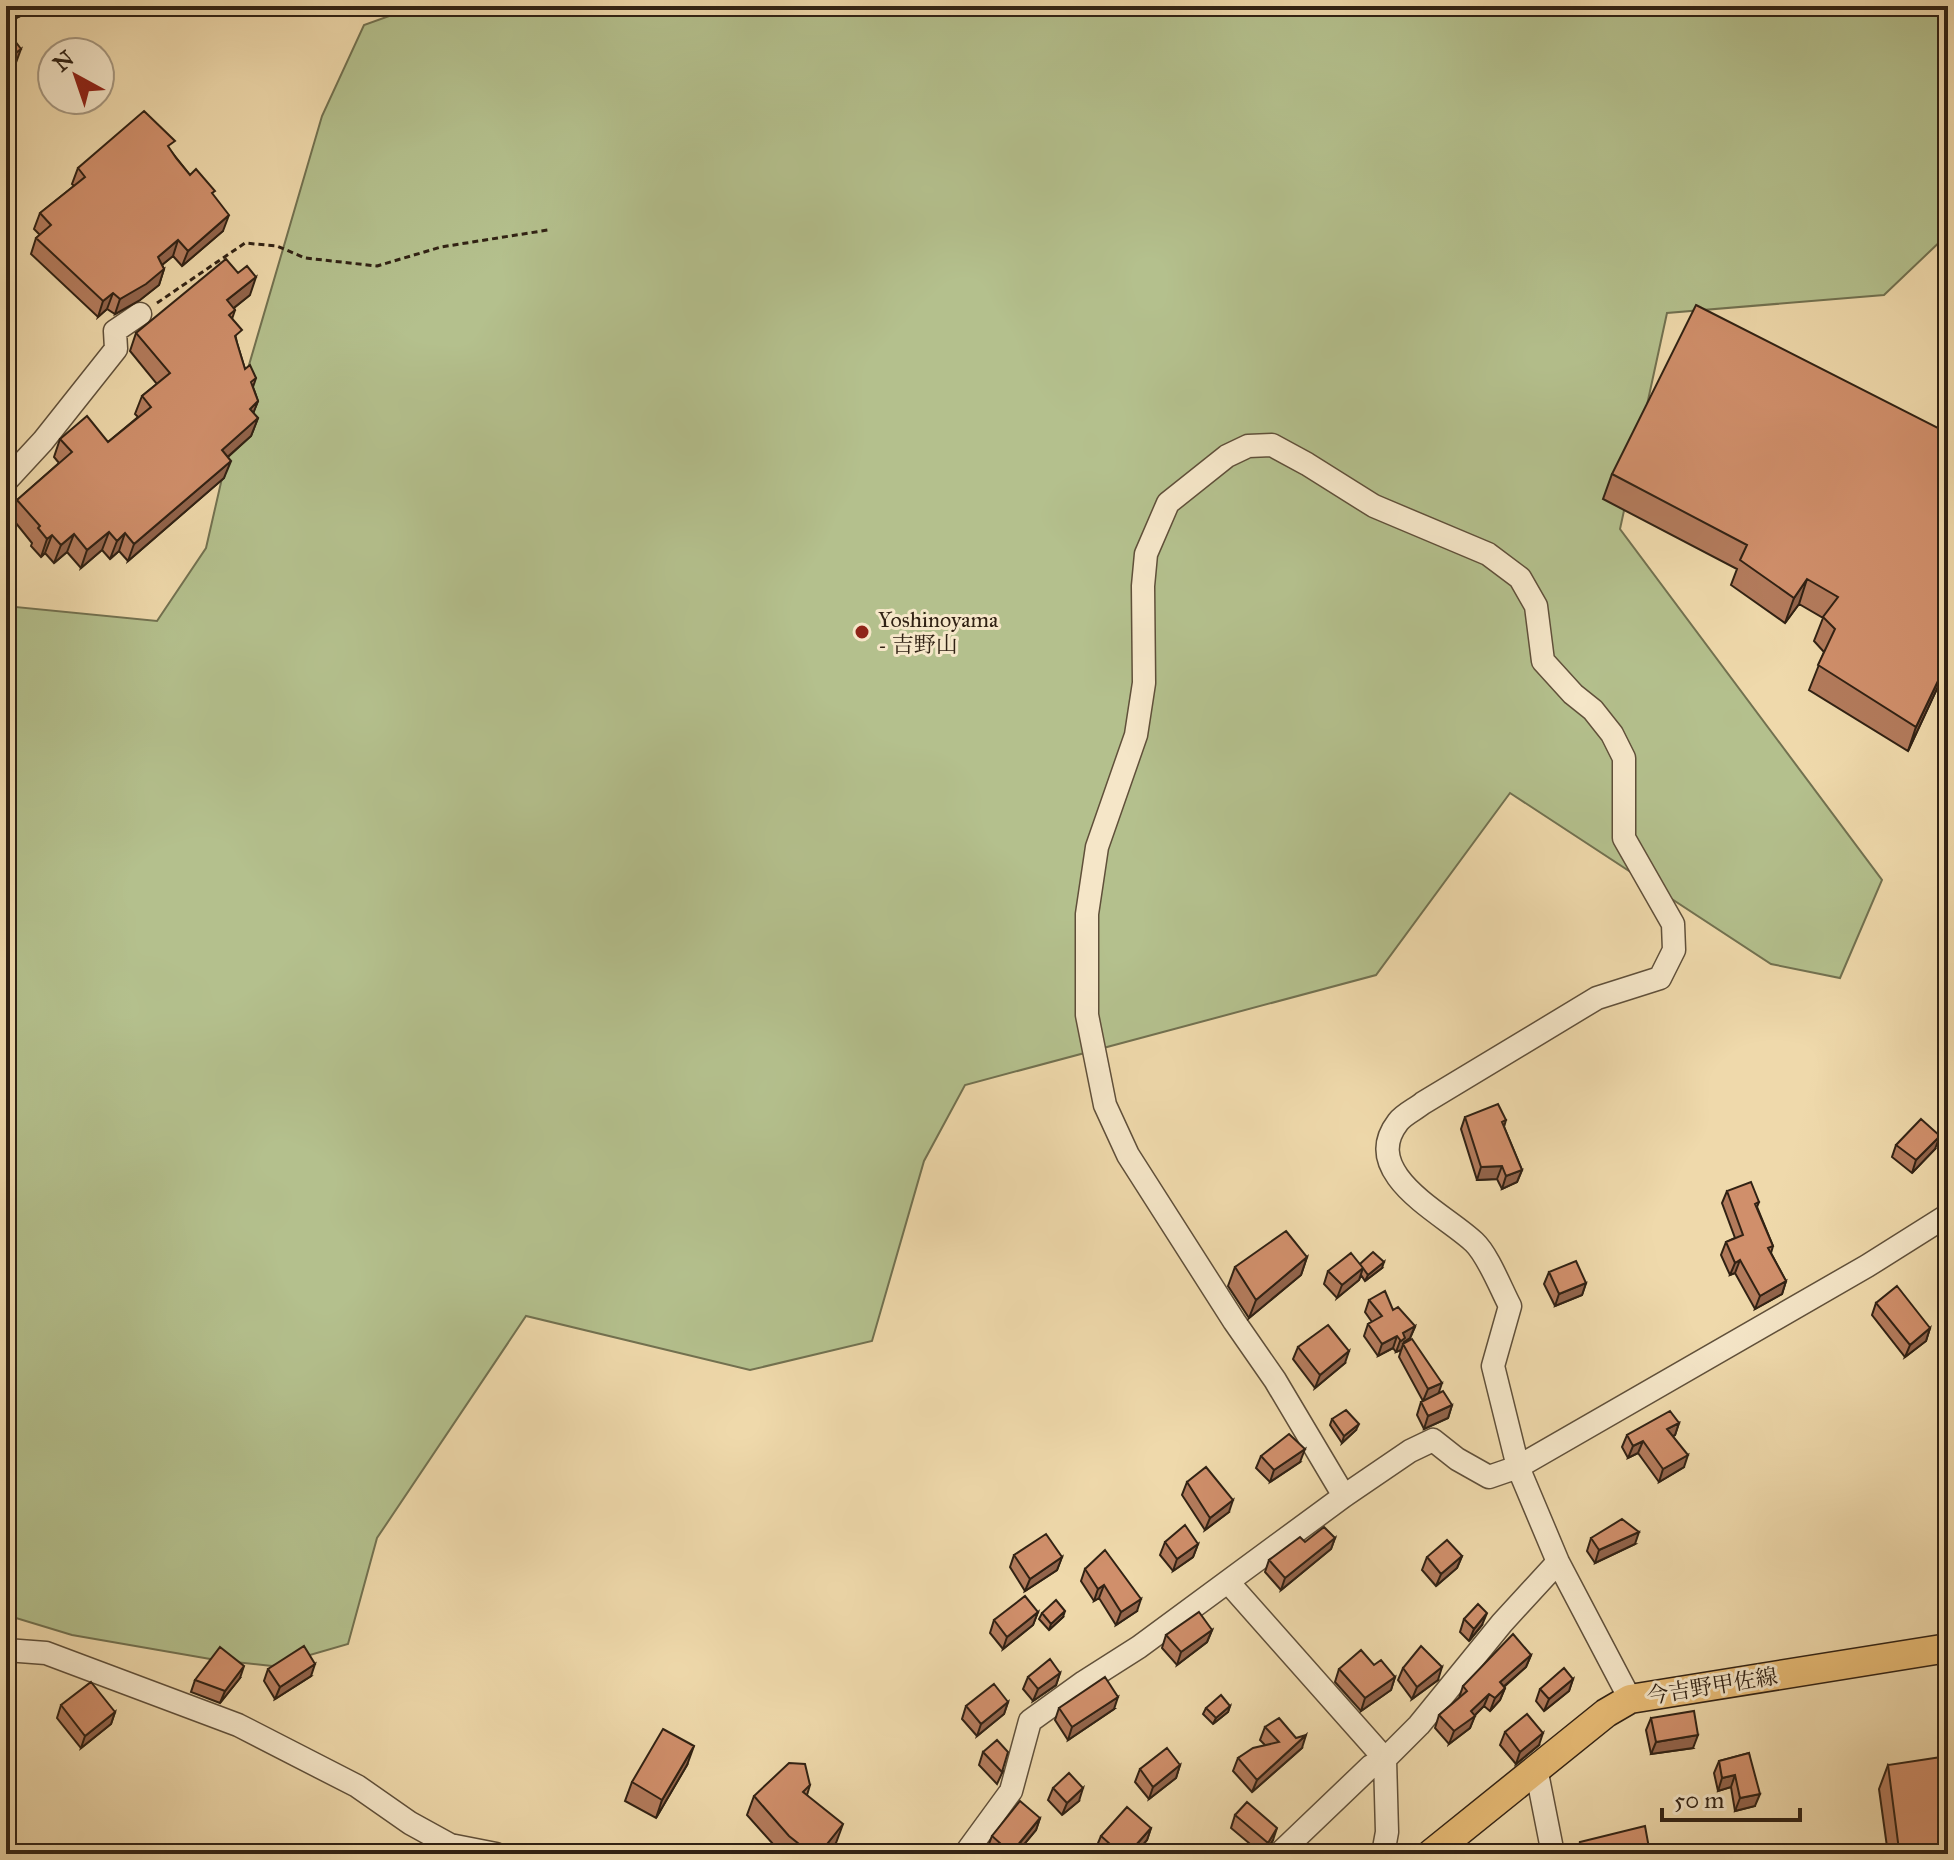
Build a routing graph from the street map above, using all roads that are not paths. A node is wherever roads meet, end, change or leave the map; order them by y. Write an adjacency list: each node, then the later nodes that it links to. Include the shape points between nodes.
1 (140, 314): 2 (street, via 115,331 116,349)
2 (6, 481)
3 (1948, 1215): 4 (street)
4 (1518, 1467): 5 (street, via 1489,1477 1433,1440); 5 (street, via 1493,1366 1510,1306 1476,1243 1403,1185 1388,1142 1399,1120 1597,998 1660,978 1674,950 1673,924 1624,838 1624,758 1593,710 1543,661 1536,606 1520,578 1488,554 1374,506 1272,445 1248,446 1227,456 1168,503 1146,554 1144,683 1136,735 1097,847 1087,914 1087,1015 1105,1105 1128,1155); 6 (street)
5 (1344, 1496): 7 (street)
6 (1558, 1562): 10 (street); 11 (street)
7 (1228, 1582): 11 (street); 14 (street, via 1030,1721 1011,1791)
8 (1948, 1648): 10 (main road, 今吉野甲佐線)
9 (6, 1650): 13 (street, via 46,1653 238,1725 357,1786 450,1845)
10 (1630, 1699): 12 (main road, 今吉野甲佐線)
11 (1385, 1759): 15 (street, via 1371,1766); 16 (street)
12 (1536, 1768): 17 (main road, 今吉野甲佐線); 18 (street)
13 (496, 1854)
14 (965, 1854)
15 (1279, 1854)
16 (1383, 1854)
17 (1431, 1854)
18 (1553, 1854)

